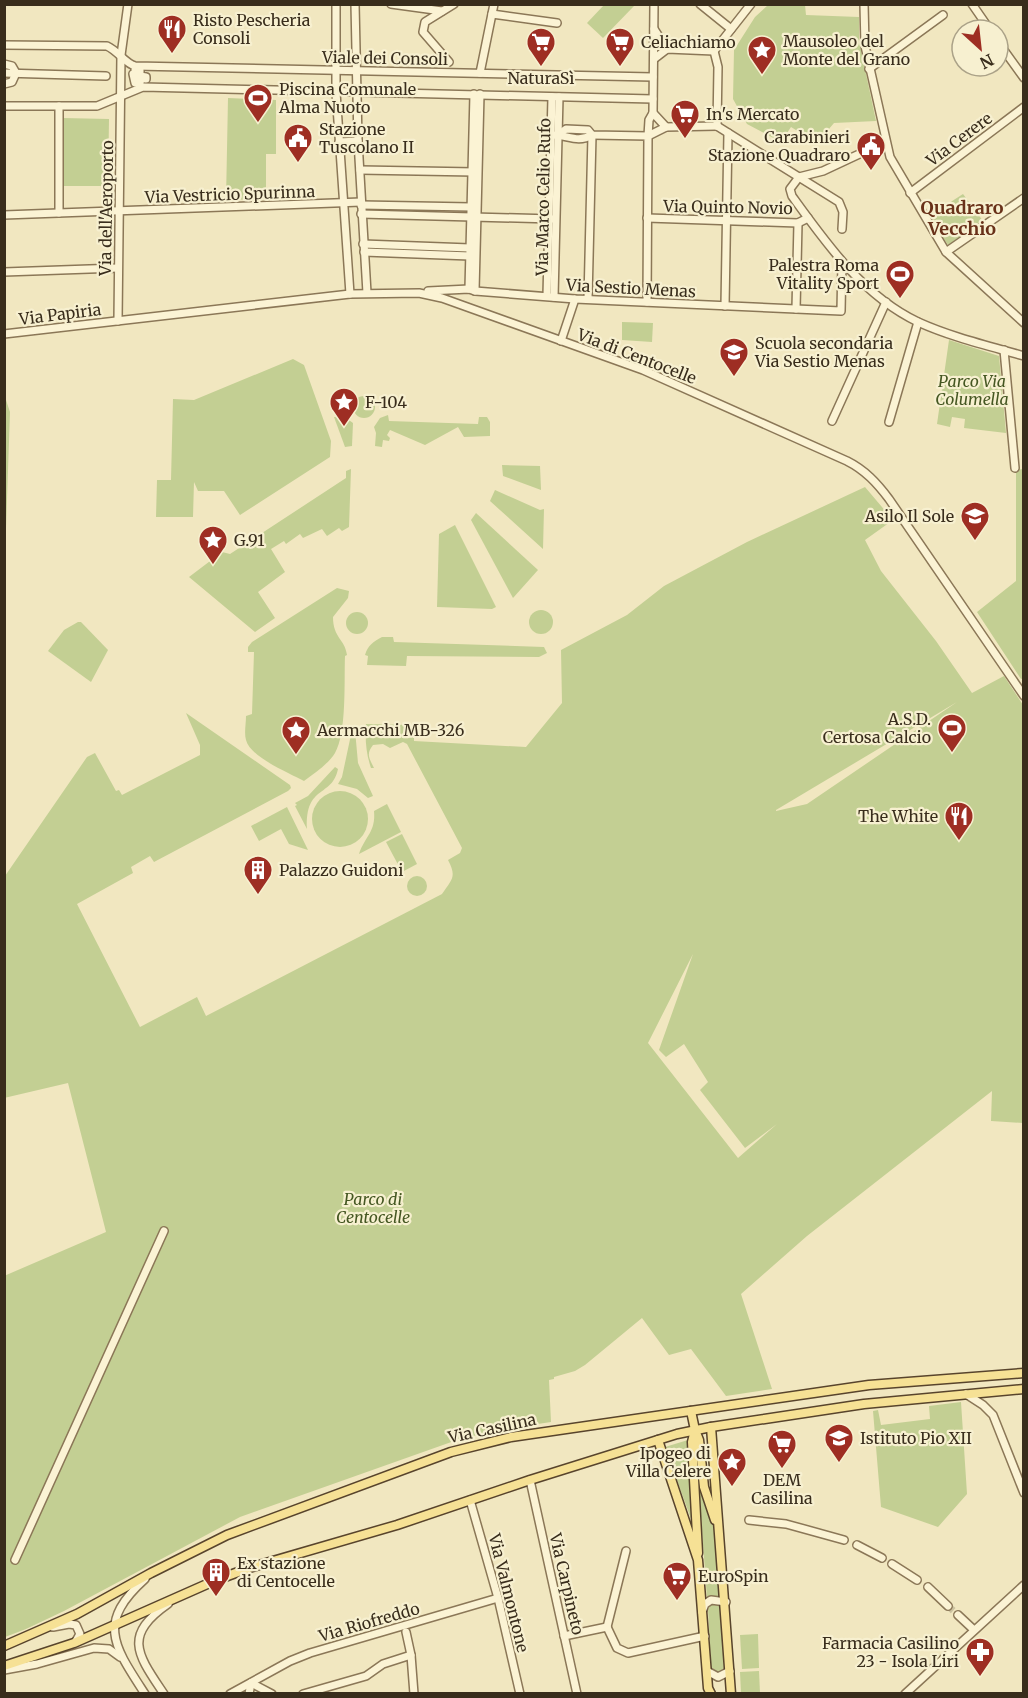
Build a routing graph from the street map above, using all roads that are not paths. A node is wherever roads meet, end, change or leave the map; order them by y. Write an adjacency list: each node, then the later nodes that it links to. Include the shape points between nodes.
1 (128, 4): 22 (street)
2 (336, 4): 29 (street)
3 (355, 4): 30 (street)
4 (391, 4): 12 (street)
5 (454, 4): 12 (street)
6 (494, 4): 13 (street)
7 (654, 4): 17 (street)
8 (700, 4): 18 (street)
9 (751, 4): 18 (street)
10 (864, 4): 28 (street)
11 (972, 4): 15 (street)
12 (442, 11): 25 (street, via 425,22 423,32)
13 (492, 14): 16 (street); 33 (street)
14 (943, 15): 28 (street)
15 (982, 18)
16 (557, 23)
17 (654, 28): 20 (street); 24 (street)
18 (731, 29): 21 (street)
19 (4, 45): 22 (street, Viale dei Consoli, via 107,46)
20 (667, 49): 21 (street); 24 (street)
21 (714, 51): 48 (street)
22 (121, 55): 29 (street, Viale dei Consoli, via 132,66); 41 (street, Via dell'Aeroporto)
23 (1010, 56): 27 (street)
24 (654, 59): 35 (street)
25 (449, 62)
26 (4, 63): 32 (street)
27 (1021, 68): 36 (street)
28 (869, 69): 56 (street)
29 (335, 71): 30 (street, Viale dei Consoli); 38 (street)
30 (356, 71): 33 (street, Viale dei Consoli); 39 (street)
31 (4, 73): 32 (street)
32 (16, 73): 34 (street); 37 (street, via 12,82)
33 (480, 73): 35 (street, Viale dei Consoli)
34 (106, 76)
35 (653, 77): 43 (street)
36 (1023, 78)
37 (4, 84)
38 (336, 92): 39 (street, Viale dei Consoli); 41 (street, Viale dei Consoli, via 143,87); 55 (street)
39 (356, 92): 40 (street, Viale dei Consoli); 54 (street)
40 (477, 94): 42 (street, Viale dei Consoli); 58 (street)
41 (121, 96): 45 (street, Viale dei Consoli, via 100,106); 65 (street, Via dell'Aeroporto)
42 (555, 97): 43 (street, Viale dei Consoli); 51 (street, Via Marco Celio Rufo)
43 (653, 99): 47 (street)
44 (4, 106): 45 (street, Viale dei Consoli)
45 (59, 106): 66 (street)
46 (1023, 107): 60 (street, Via Cerere)
47 (653, 113): 49 (street); 53 (street)
48 (717, 126): 49 (street); 50 (street)
49 (666, 127): 53 (street)
50 (728, 134): 59 (street); 73 (street)
51 (554, 135): 52 (street, via 566,129 588,130); 70 (street, Via Marco Celio Rufo)
52 (592, 135): 53 (street); 88 (street)
53 (648, 136): 71 (street)
54 (358, 141): 55 (street); 57 (street)
55 (339, 142): 62 (street)
56 (885, 142): 59 (street, via 822,171); 60 (street)
57 (360, 170): 58 (street); 63 (street)
58 (475, 172): 64 (street); 69 (street)
59 (799, 177): 72 (street, via 790,189); 75 (street, via 839,202)
60 (910, 193): 78 (street)
61 (1023, 198): 78 (street)
62 (343, 202): 63 (street, Via Vestricio Spurinna); 65 (street, Via Vestricio Spurinna); 85 (street)
63 (361, 203): 64 (street); 67 (street)
64 (471, 207): 69 (street)
65 (118, 211): 66 (street, Via Vestricio Spurinna); 80 (street, Via dell'Aeroporto)
66 (59, 213): 68 (street, Via Vestricio Spurinna)
67 (361, 214): 69 (street); 76 (street)
68 (4, 215)
69 (474, 216): 70 (street); 77 (street); 82 (street)
70 (552, 218): 86 (street, Via Marco Celio Rufo)
71 (647, 218): 73 (street, Via Quinto Novio); 89 (street)
72 (808, 218): 74 (street, Via Quinto Novio); 79 (street)
73 (726, 219): 74 (street, Via Quinto Novio); 91 (street)
74 (798, 223): 92 (street)
75 (842, 229)
76 (364, 248): 77 (street); 83 (street)
77 (470, 252): 82 (street)
78 (946, 252): 95 (street)
79 (842, 262): 90 (street); 92 (street, Via Sestio Menas, via 841,311)
80 (118, 268): 81 (street); 93 (street, Via dell'Aeroporto)
81 (4, 272)
82 (472, 290): 84 (street, Via Sestio Menas); 86 (street, Via Sestio Menas)
83 (367, 293): 84 (street, Via di Centocelle); 85 (street, Via di Centocelle)
84 (419, 293): 97 (street, Via di Centocelle)
85 (350, 294): 93 (street, Via di Centocelle)
86 (550, 297): 87 (street, Via Sestio Menas)
87 (575, 299): 88 (street, Via Sestio Menas); 97 (street)
88 (588, 299): 89 (street, Via Sestio Menas)
89 (647, 302): 91 (street, Via Sestio Menas)
90 (886, 302): 94 (street); 100 (street)
91 (724, 306): 92 (street, Via Sestio Menas)
92 (796, 309)
93 (118, 321): 96 (street, Via Papiria)
94 (918, 322): 98 (street); 101 (street)
95 (1023, 323)
96 (4, 334)
97 (561, 340): 103 (street, Via di Centocelle, via 643,370 866,473 900,514)
98 (1004, 350): 99 (street); 102 (street)
99 (1023, 356)
100 (832, 421)
101 (889, 422)
102 (1015, 468)
103 (1023, 696)
104 (164, 1231): 121 (street)
105 (1023, 1373): 108 (main road, Via Casilina, via 869,1386)
106 (1023, 1389): 107 (main road)
107 (966, 1394): 109 (main road, via 877,1402); 113 (street, via 993,1415)
108 (692, 1411): 110 (main road); 124 (main road, Via Casilina, via 466,1447 233,1533)
109 (711, 1427): 110 (main road); 116 (main road)
110 (695, 1430): 111 (main road); 116 (main road, via 705,1486); 122 (main road, via 692,1442)
111 (658, 1440): 112 (main road); 122 (main road)
112 (530, 1480): 114 (main road); 140 (street, Via Carpineto)
113 (1023, 1493)
114 (470, 1500): 128 (main road, via 249,1568); 129 (street, Via Valmontone)
115 (749, 1520): 117 (street, via 786,1524)
116 (720, 1535): 130 (main road)
117 (844, 1540)
118 (857, 1545): 120 (street)
119 (626, 1551): 135 (street)
120 (882, 1558)
121 (15, 1560)
122 (698, 1560): 132 (main road)
123 (892, 1564): 125 (street)
124 (152, 1573): 134 (street, via 128,1596); 136 (main road, Via Casilina)
125 (917, 1580)
126 (1023, 1585): 137 (street)
127 (928, 1587): 131 (street)
128 (187, 1592): 134 (main road); 151 (street, via 154,1615 139,1638 142,1659)
129 (498, 1598): 148 (street, Via Riofreddo, via 310,1653); 157 (street, Via Valmontone)
130 (726, 1602): 132 (street, via 711,1600); 147 (main road)
131 (948, 1606)
132 (702, 1611): 139 (main road)
133 (958, 1615): 137 (street)
134 (115, 1624): 141 (main road); 144 (street, via 117,1646)
135 (607, 1627): 139 (street, via 617,1648 625,1653); 140 (street)
136 (48, 1628): 141 (street, via 74,1624 80,1634); 142 (main road, Via Casilina)
137 (974, 1630): 160 (street)
138 (406, 1632): 143 (street)
139 (705, 1635): 146 (main road)
140 (564, 1636): 158 (street, Via Carpineto)
141 (74, 1643): 145 (main road)
142 (4, 1646)
143 (411, 1655): 155 (street, via 383,1664 366,1676); 156 (street)
144 (124, 1662): 145 (street, via 112,1651 96,1647 37,1664); 150 (street)
145 (4, 1668)
146 (707, 1671): 147 (street, via 718,1677); 149 (main road)
147 (730, 1671): 159 (main road)
148 (251, 1683): 152 (street, Via Riofreddo); 153 (street); 154 (street)
149 (708, 1692)
150 (145, 1694)
151 (164, 1694)
152 (231, 1694)
153 (249, 1694)
154 (272, 1694)
155 (303, 1694)
156 (414, 1694)
157 (520, 1694)
158 (578, 1694)
159 (731, 1694)
160 (904, 1694)

